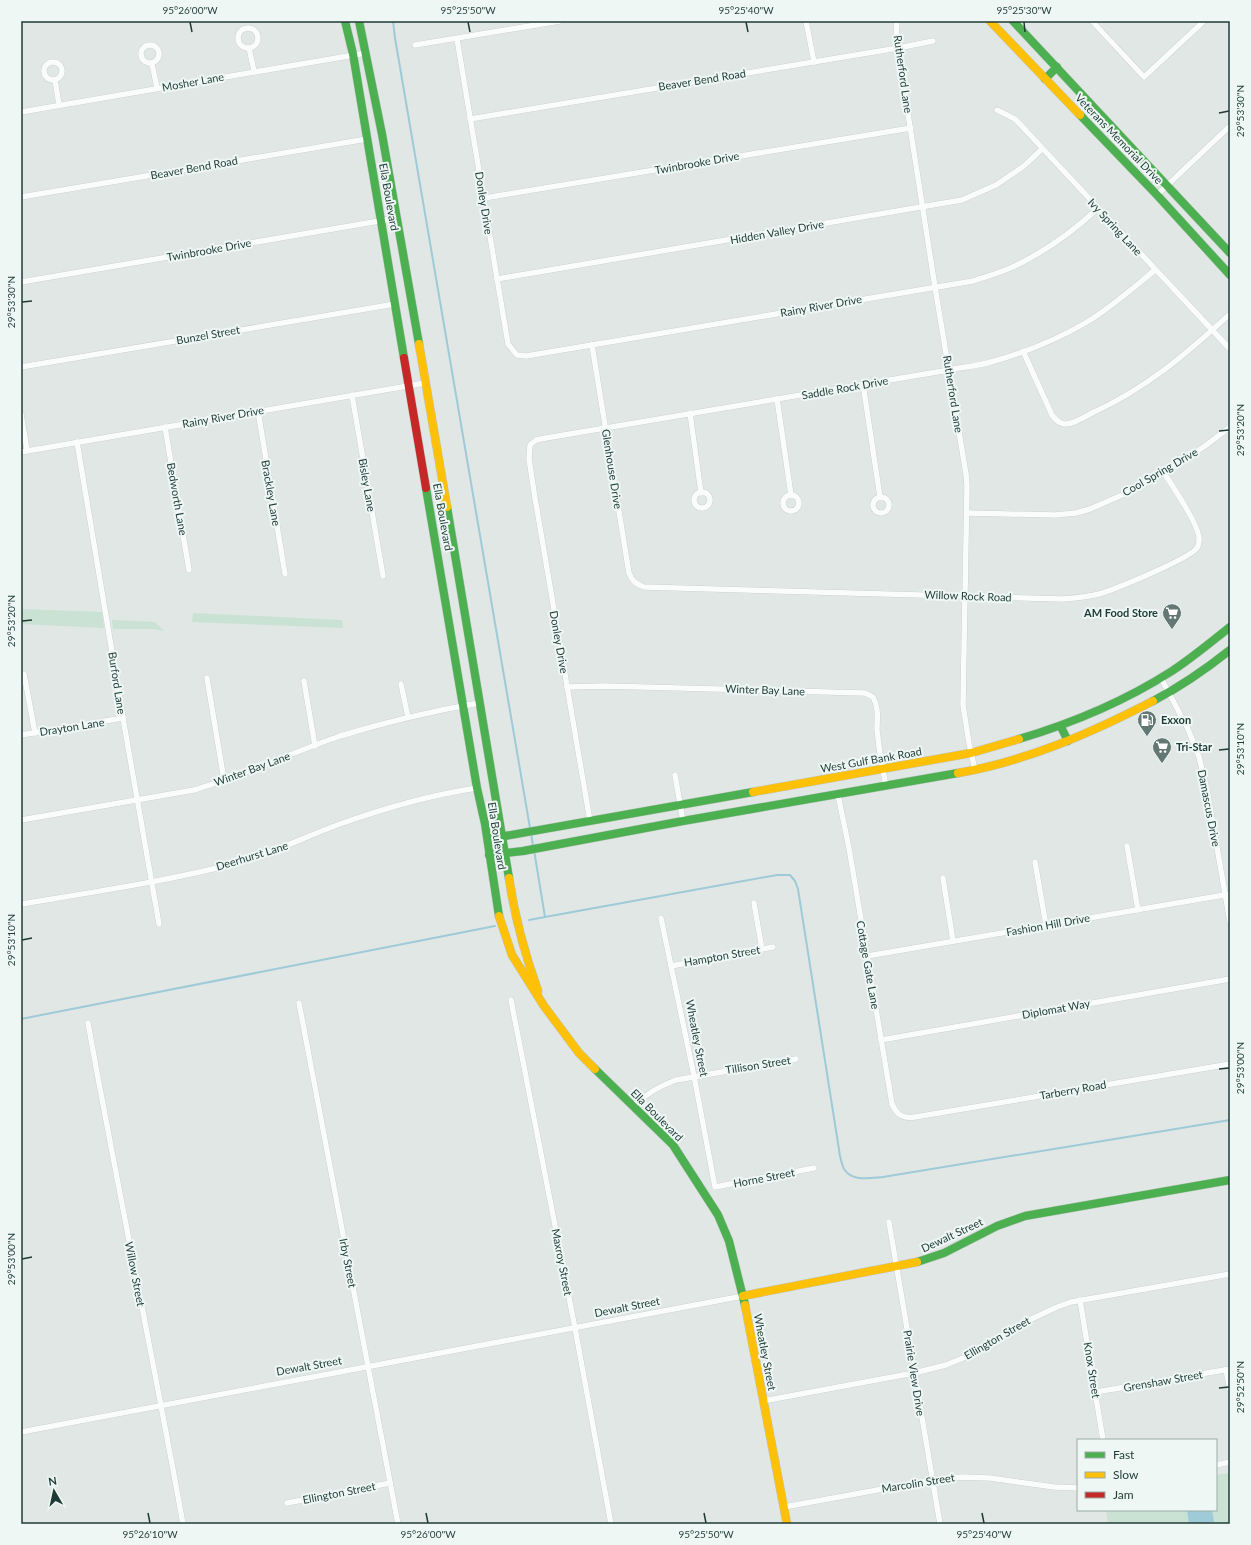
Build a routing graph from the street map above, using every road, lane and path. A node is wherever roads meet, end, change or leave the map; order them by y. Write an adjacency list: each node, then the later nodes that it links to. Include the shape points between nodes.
1 (345, 21): 16 (main road, Ella Boulevard)
2 (359, 21): 15 (main road, Ella Boulevard)
3 (560, 21): 10 (street)
4 (806, 21): 17 (street)
5 (897, 21): 14 (street, Rutherford Lane)
6 (990, 21): 21 (main road, Veterans Memorial Drive)
7 (1013, 21): 19 (main road, Veterans Memorial Drive)
8 (1092, 21): 9 (street, via 1144,77)
9 (1204, 21)
10 (457, 38): 12 (street); 27 (street, Donley Drive)
11 (933, 41): 14 (street, Beaver Bend Road)
12 (415, 45)
13 (249, 48): 20 (street)
14 (898, 48): 17 (street, Beaver Bend Road); 29 (street, Rutherford Lane)
15 (366, 52): 16 (street, Mosher Lane); 38 (main road, Ella Boulevard)
16 (353, 54): 20 (street, Mosher Lane); 30 (main road, Ella Boulevard)
17 (814, 62): 27 (street, Beaver Bend Road)
18 (152, 64): 23 (street)
19 (1057, 67): 21 (main road); 32 (main road, Veterans Memorial Drive)
20 (254, 71): 23 (street, Mosher Lane)
21 (1045, 79): 33 (main road, Veterans Memorial Drive)
22 (55, 80): 24 (street)
23 (157, 88): 24 (street, Mosher Lane)
24 (59, 105): 26 (street, Mosher Lane)
25 (997, 110): 31 (street, Ivy Spring Lane, via 1015,119)
26 (21, 112)
27 (470, 119): 35 (street, Donley Drive)
28 (1230, 126): 32 (street)
29 (911, 128): 35 (street, Twinbrooke Drive); 36 (street, Rutherford Lane)
30 (367, 138): 34 (street, Beaver Bend Road); 39 (main road, Ella Boulevard)
31 (1042, 149): 36 (street, Hidden Valley Drive, via 1024,166 996,185 962,200); 37 (street, Ivy Spring Lane)
32 (1167, 185): 33 (street); 40 (main road, Veterans Memorial Drive)
33 (1157, 195): 42 (main road, Veterans Memorial Drive)
34 (21, 197)
35 (484, 198): 43 (street, Donley Drive)
36 (922, 207): 43 (street, Hidden Valley Drive); 45 (street, Rutherford Lane)
37 (1098, 208): 41 (street, Ivy Spring Lane); 45 (street, Rainy River Drive, via 1060,241 1016,266 973,281)
38 (397, 218): 39 (street, Twinbrooke Drive); 55 (main road, Ella Boulevard)
39 (382, 221): 44 (street, Twinbrooke Drive); 46 (main road, Ella Boulevard)
40 (1230, 253)
41 (1156, 270): 48 (street, Ivy Spring Lane); 51 (street, Saddle Rock Drive, via 1087,322)
42 (1230, 275)
43 (497, 279): 52 (street, Donley Drive, via 508,344 517,355)
44 (21, 282)
45 (935, 287): 49 (street, Rainy River Drive); 54 (street, Rutherford Lane)
46 (395, 304): 53 (street, Bunzel Street); 57 (main road, Ella Boulevard)
47 (1230, 314): 48 (street)
48 (1212, 330): 50 (street, Ivy Spring Lane); 51 (street, via 1151,381 1074,422 1064,424 1052,415)
49 (592, 345): 52 (street, Rainy River Drive); 65 (street, Glenhouse Drive)
50 (1230, 349)
51 (1023, 351): 54 (street, Saddle Rock Drive, via 991,362)
52 (526, 356)
53 (21, 367)
54 (949, 370): 56 (street, Saddle Rock Drive); 73 (street, Rutherford Lane, via 966,474)
55 (425, 383): 57 (street, Rainy River Drive); 88 (main road, Ella Boulevard)
56 (863, 384): 59 (street, Saddle Rock Drive); 72 (street)
57 (410, 386): 58 (street, Rainy River Drive); 89 (main road, Ella Boulevard)
58 (352, 395): 60 (street, Rainy River Drive); 76 (street, Bisley Lane)
59 (777, 399): 61 (street, Saddle Rock Drive); 71 (street)
60 (258, 412): 63 (street, Rainy River Drive); 75 (street, Brackley Lane)
61 (690, 413): 65 (street, Saddle Rock Drive); 70 (street)
62 (21, 414): 67 (street)
63 (165, 427): 66 (street, Rainy River Drive); 74 (street, Bedworth Lane)
64 (1230, 427): 69 (street, Cool Spring Drive)
65 (606, 428): 68 (street, Saddle Rock Drive, via 536,440 530,445); 77 (street, Glenhouse Drive, via 629,573 636,584)
66 (77, 442): 67 (street, Rainy River Drive); 91 (street, Burford Lane)
67 (24, 451)
68 (529, 462): 86 (street, Donley Drive)
69 (1164, 472): 73 (street, Cool Spring Drive, via 1129,492 1076,513); 78 (street, Willow Rock Road, via 1197,528 1197,548 1190,554 1118,587 1082,598)
70 (701, 493)
71 (791, 495)
72 (880, 497)
73 (967, 513): 78 (street, Rutherford Lane)
74 (189, 570)
75 (285, 574)
76 (383, 576)
77 (643, 586): 78 (street, Willow Rock Road)
78 (966, 596): 97 (street, Rutherford Lane, via 963,705)
79 (1230, 627): 83 (main road, West Gulf Bank Road, via 1188,661)
80 (1230, 650): 87 (main road)
81 (24, 674): 93 (street)
82 (207, 678): 101 (street)
83 (1161, 678): 87 (street, Damascus Drive); 92 (main road, West Gulf Bank Road)
84 (304, 681): 96 (street)
85 (401, 684): 90 (street)
86 (567, 687): 98 (street, Winter Bay Lane, via 865,693 873,697 878,710 877,729); 108 (street, Donley Drive)
87 (1169, 694): 95 (main road); 118 (street, Damascus Drive, via 1188,729 1199,758)
88 (479, 703): 89 (street, Winter Bay Lane); 110 (main road, Ella Boulevard)
89 (464, 706): 90 (street, Winter Bay Lane); 103 (main road, Ella Boulevard)
90 (408, 717): 96 (street, Winter Bay Lane)
91 (123, 718): 93 (street, Drayton Lane); 105 (street, Burford Lane)
92 (1061, 727): 95 (main road); 97 (main road, West Gulf Bank Road, via 1010,744)
93 (35, 733): 94 (street, Drayton Lane)
94 (21, 735)
95 (1068, 742): 99 (main road)
96 (315, 746): 101 (street, Winter Bay Lane)
97 (971, 753): 98 (main road, West Gulf Bank Road); 99 (street, Rutherford Lane)
98 (883, 769): 102 (street, Winter Bay Lane); 106 (main road, West Gulf Bank Road)
99 (975, 770): 102 (main road)
100 (675, 775): 106 (street)
101 (224, 780): 105 (street, Winter Bay Lane, via 194,790)
102 (886, 785): 104 (main road)
103 (478, 788): 111 (main road, Ella Boulevard); 117 (street, Deerhurst Lane, via 392,806 242,861)
104 (838, 795): 109 (main road); 129 (street, Cottage Gate Lane)
105 (138, 800): 107 (street, Winter Bay Lane); 117 (street, Burford Lane)
106 (680, 805): 108 (main road, West Gulf Bank Road); 109 (street)
107 (21, 820)
108 (590, 821): 110 (main road, West Gulf Bank Road)
109 (683, 821): 113 (main road)
110 (503, 836): 111 (main road, West Gulf Bank Road); 113 (main road, Ella Boulevard)
111 (488, 839): 114 (main road, Ella Boulevard)
112 (1127, 846): 121 (street)
113 (506, 853): 114 (main road); 134 (main road, Ella Boulevard, via 514,912 526,957)
114 (490, 855): 134 (main road, Ella Boulevard, via 498,912 512,955)
115 (1035, 862): 125 (street)
116 (943, 878): 126 (street)
117 (151, 882): 120 (street, Deerhurst Lane); 124 (street, Burford Lane)
118 (1227, 894): 121 (street, Fashion Hill Drive); 123 (street, Damascus Drive)
119 (754, 903): 128 (street)
120 (21, 904)
121 (1138, 910): 125 (street, Fashion Hill Drive)
122 (661, 918): 130 (street, Wheatley Street)
123 (1230, 922)
124 (159, 924)
125 (1046, 925): 126 (street, Fashion Hill Drive)
126 (953, 941): 129 (street, Fashion Hill Drive)
127 (773, 947): 128 (street, Hampton Street)
128 (762, 949): 130 (street, Hampton Street)
129 (867, 956): 136 (street, Cottage Gate Lane)
130 (671, 966): 139 (street, Wheatley Street)
131 (1230, 979): 136 (street, Diplomat Way)
132 (511, 1000): 151 (street, Maxroy Street)
133 (299, 1003): 152 (street, Irby Street)
134 (544, 1006): 140 (main road, Ella Boulevard, via 579,1053)
135 (88, 1023): 158 (street, Willow Street)
136 (881, 1040): 141 (street, Cottage Gate Lane, via 895,1111 908,1118)
137 (796, 1059): 139 (street, Tillison Street)
138 (1230, 1064): 141 (street, Tarberry Road)
139 (694, 1076): 140 (street, Tillison Street, via 658,1087); 144 (street, Wheatley Street)
140 (633, 1106): 145 (main road, Ella Boulevard, via 673,1145)
141 (917, 1117)
142 (814, 1168): 144 (street, Horne Street)
143 (1230, 1180): 147 (main road, Dewalt Street, via 1030,1215 997,1226 944,1253)
144 (715, 1187)
145 (702, 1190): 149 (main road, Wheatley Street, via 718,1215 729,1241)
146 (888, 1222): 147 (street, Prairie View Drive)
147 (896, 1267): 149 (main road, Dewalt Street); 154 (street, Prairie View Drive)
148 (1230, 1274): 150 (street, Ellington Street)
149 (743, 1296): 151 (street, Dewalt Street); 157 (main road, Wheatley Street)
150 (1080, 1300): 154 (street, Ellington Street, via 1057,1307 1025,1322 968,1356); 156 (street, Knox Street)
151 (575, 1328): 152 (street, Dewalt Street); 170 (street, Maxroy Street)
152 (368, 1367): 158 (street, Dewalt Street); 164 (street, Irby Street)
153 (1228, 1370): 155 (street); 156 (street, Grenshaw Street)
154 (914, 1373): 157 (street, Ellington Street); 163 (street, Prairie View Drive)
155 (1230, 1390)
156 (1096, 1392): 160 (street, Knox Street)
157 (764, 1401): 167 (main road, Wheatley Street)
158 (162, 1405): 159 (street, Dewalt Street); 168 (street, Willow Street)
159 (21, 1432)
160 (1103, 1439)
161 (1230, 1462): 162 (street)
162 (1217, 1465)
163 (932, 1480): 165 (street, Marcolin Street, via 990,1478); 167 (street, Marcolin Street); 172 (street, Prairie View Drive)
164 (390, 1483): 166 (street, Ellington Street); 169 (street, Irby Street)
165 (1077, 1488)
166 (287, 1503)
167 (784, 1507): 171 (main road, Wheatley Street)
168 (183, 1524)
169 (398, 1524)
170 (611, 1524)
171 (787, 1524)
172 (940, 1524)

